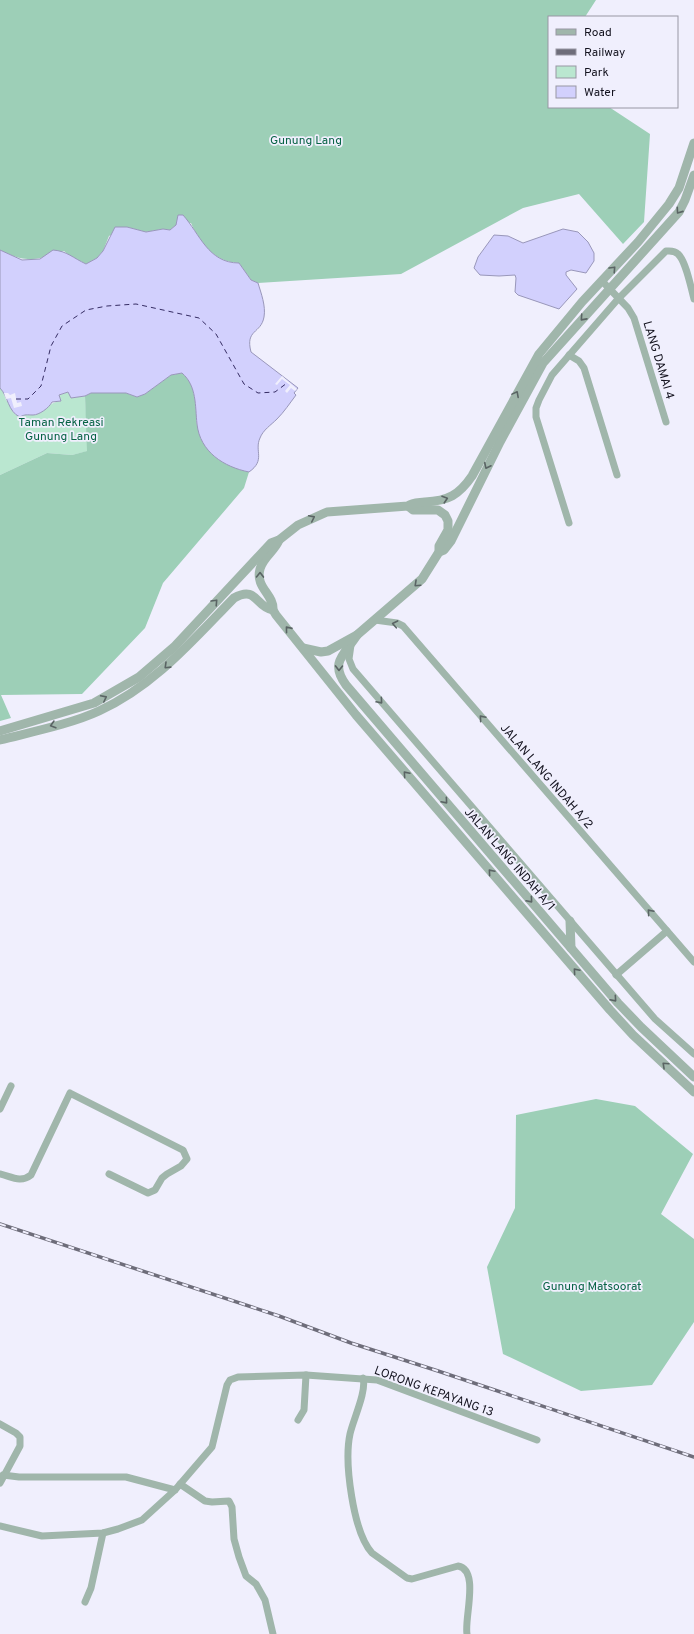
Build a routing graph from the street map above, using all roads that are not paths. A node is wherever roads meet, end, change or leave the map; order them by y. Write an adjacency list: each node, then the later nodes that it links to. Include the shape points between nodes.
1 (694, 143): 3 (street, one-way to 1, via 669,204 679,188)
2 (694, 175): 4 (street, one-way to 4, via 679,212)
3 (602, 281): 4 (street, LANG DAMAI 4); 10 (street, one-way to 3, via 412,503 440,501 462,489 476,469 534,361)
4 (610, 288): 5 (street, LANG DAMAI 4); 13 (street, one-way to 13, via 543,363 450,541 444,550)
5 (618, 299): 6 (street, via 661,255 672,250 683,262); 7 (street); 8 (street, LANG DAMAI 4, via 634,318)
6 (694, 300)
7 (569, 355): 9 (street, via 579,361 584,368); 11 (street, via 548,380 536,408 536,417)
8 (666, 422)
9 (617, 475)
10 (408, 506): 12 (street, one-way to 10, via 298,525 327,512); 13 (street, via 413,510 438,510 447,518 449,527)
11 (569, 523)
12 (279, 540): 14 (street, one-way to 12, via 259,576 262,562 277,546); 19 (street, one-way to 12, via 88,705 107,697 139,677 174,647 271,543)
13 (438, 552): 15 (street, one-way to 15, via 422,579)
14 (273, 610): 18 (street, one-way to 14); 20 (street, one-way to 20, via 266,608 256,597 242,594 234,598 164,669 131,693 97,712)
15 (375, 620): 16 (street); 22 (street, JALAN LANG INDAH A/2, one-way to 15, via 404,626)
16 (357, 635): 17 (street, JALAN LANG INDAH A/1); 18 (street, via 328,651)
17 (351, 645): 21 (street, JALAN LANG INDAH A/1, one-way to 21, via 349,659 353,669); 23 (street, JALAN LANG INDAH A/1, one-way to 23, via 340,658 340,678)
18 (303, 648): 29 (street, one-way to 18, via 610,1010 356,715)
19 (0, 731)
20 (0, 740)
21 (570, 921): 23 (street); 25 (street, JALAN LANG INDAH A/1)
22 (667, 931): 24 (street, JALAN LANG INDAH A/2); 25 (street)
23 (571, 948): 27 (street, JALAN LANG INDAH A/1, one-way to 27, via 640,1027)
24 (694, 962)
25 (616, 974): 26 (street, JALAN LANG INDAH A/1, via 655,1019)
26 (694, 1054)
27 (694, 1076)
28 (11, 1086): 30 (street)
29 (694, 1092)
30 (0, 1109)
31 (0, 1174): 32 (street, via 20,1180 25,1180 31,1175 70,1093 183,1150 187,1159 162,1178 155,1190 148,1193)
32 (109, 1174)
33 (306, 1375): 34 (street, LORONG KEPAYANG 13); 35 (street, via 304,1410); 40 (street, LORONG KEPAYANG 13, via 238,1377 230,1380 212,1446)
34 (363, 1378): 37 (street, LORONG KEPAYANG 13, via 377,1380); 46 (street, via 365,1387 350,1435 348,1461 352,1494 360,1529 368,1549 407,1578 412,1579 458,1566 466,1570 470,1590)
35 (298, 1420)
36 (0, 1424): 38 (street, via 20,1437 20,1446)
37 (537, 1440)
38 (3, 1475): 39 (street); 41 (street, via 126,1477)
39 (0, 1482)
40 (180, 1484): 41 (street, LORONG KEPAYANG 13); 45 (street, via 205,1501 229,1501 232,1507 234,1540 239,1556 246,1576 256,1584 265,1600)
41 (175, 1490): 43 (street, LORONG KEPAYANG 13, via 142,1520)
42 (0, 1526): 43 (street, LORONG KEPAYANG 13, via 42,1536)
43 (103, 1533): 44 (street, via 91,1588)
44 (85, 1602)
45 (273, 1634)
46 (467, 1634)

